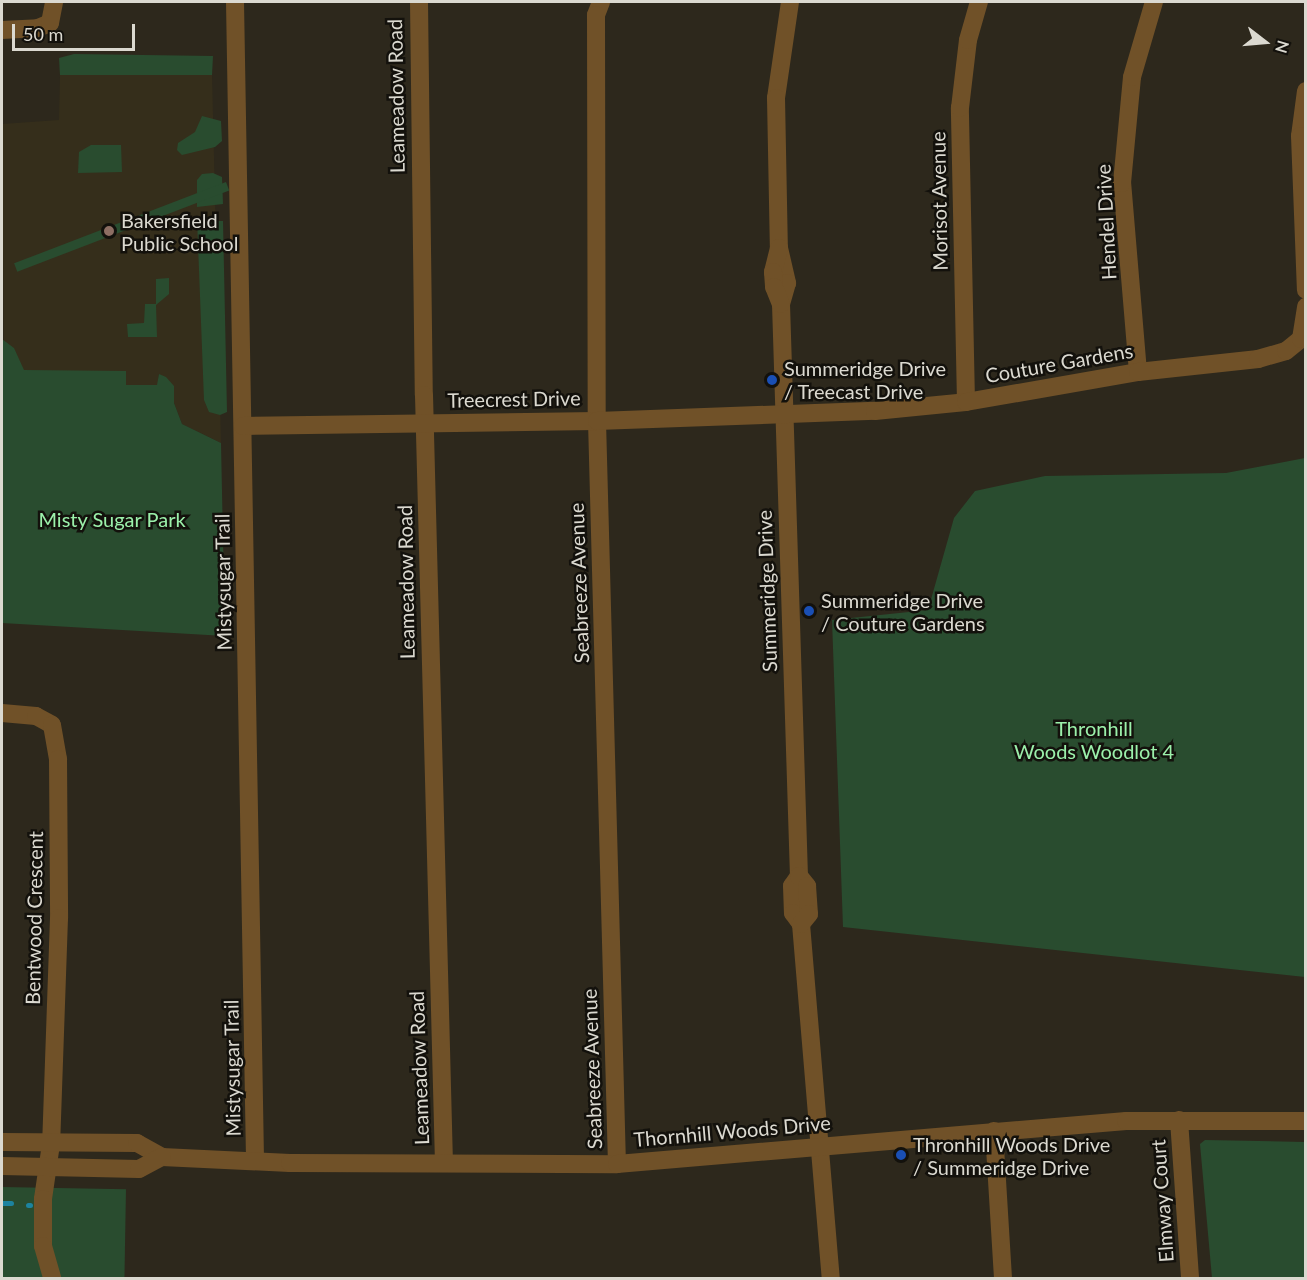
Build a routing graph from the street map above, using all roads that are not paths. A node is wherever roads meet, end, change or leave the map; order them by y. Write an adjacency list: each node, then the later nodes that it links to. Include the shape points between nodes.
1 (54, 2): 8 (street, via 50,23 38,28)
2 (235, 2): 17 (street, Mistysugar Trail)
3 (419, 2): 16 (street, Leameadow Road)
4 (601, 2): 15 (street, Seabreeze Avenue, via 596,15)
5 (790, 2): 14 (street, Summeridge Drive, via 776,99 779,248 787,283 781,304)
6 (979, 2): 13 (street, Morisot Avenue, via 968,40 960,108)
7 (1154, 2): 12 (street, Hendel Drive, via 1132,77 1122,183)
8 (2, 30)
9 (1305, 91): 10 (street, via 1300,136)
10 (1305, 290)
11 (1305, 306): 12 (street, Couture Gardens, via 1301,339 1286,351 1258,359)
12 (1138, 372): 13 (street, Couture Gardens)
13 (966, 402): 14 (street, Couture Gardens)
14 (785, 414): 15 (street, Treecrest Drive); 24 (street, Summeridge Drive, via 799,876 792,886 793,914 801,924)
15 (597, 421): 16 (street, Treecrest Drive); 28 (street, Seabreeze Avenue)
16 (426, 423): 17 (street, Treecrest Drive); 27 (street, Leameadow Road)
17 (243, 426): 26 (street, Mistysugar Trail)
18 (2, 713): 23 (street, Bentwood Crescent, via 36,716 52,725 58,759 59,918)
19 (1179, 1120): 20 (street, Thornhill Woods Drive); 21 (street, Thornhill Woods Drive); 34 (street, Elmway Court)
20 (1305, 1121)
21 (993, 1131): 24 (street, Thornhill Woods Drive); 33 (street)
22 (2, 1142): 23 (street, Thornhill Woods Drive)
23 (51, 1144): 25 (street, Thornhill Woods Drive, via 137,1143); 30 (street, Bentwood Crescent)
24 (818, 1146): 28 (street, Thornhill Woods Drive); 32 (street, Summeridge Drive)
25 (162, 1157): 26 (street, Thornhill Woods Drive); 30 (street, Thornhill Woods Drive, via 139,1169)
26 (255, 1161): 27 (street, Thornhill Woods Drive)
27 (444, 1162): 28 (street, Thornhill Woods Drive)
28 (617, 1164)
29 (2, 1166): 30 (street, Thornhill Woods Drive)
30 (50, 1166): 31 (street, Bentwood Crescent, via 43,1199 43,1246)
31 (52, 1278)
32 (831, 1278)
33 (1003, 1278)
34 (1190, 1278)

